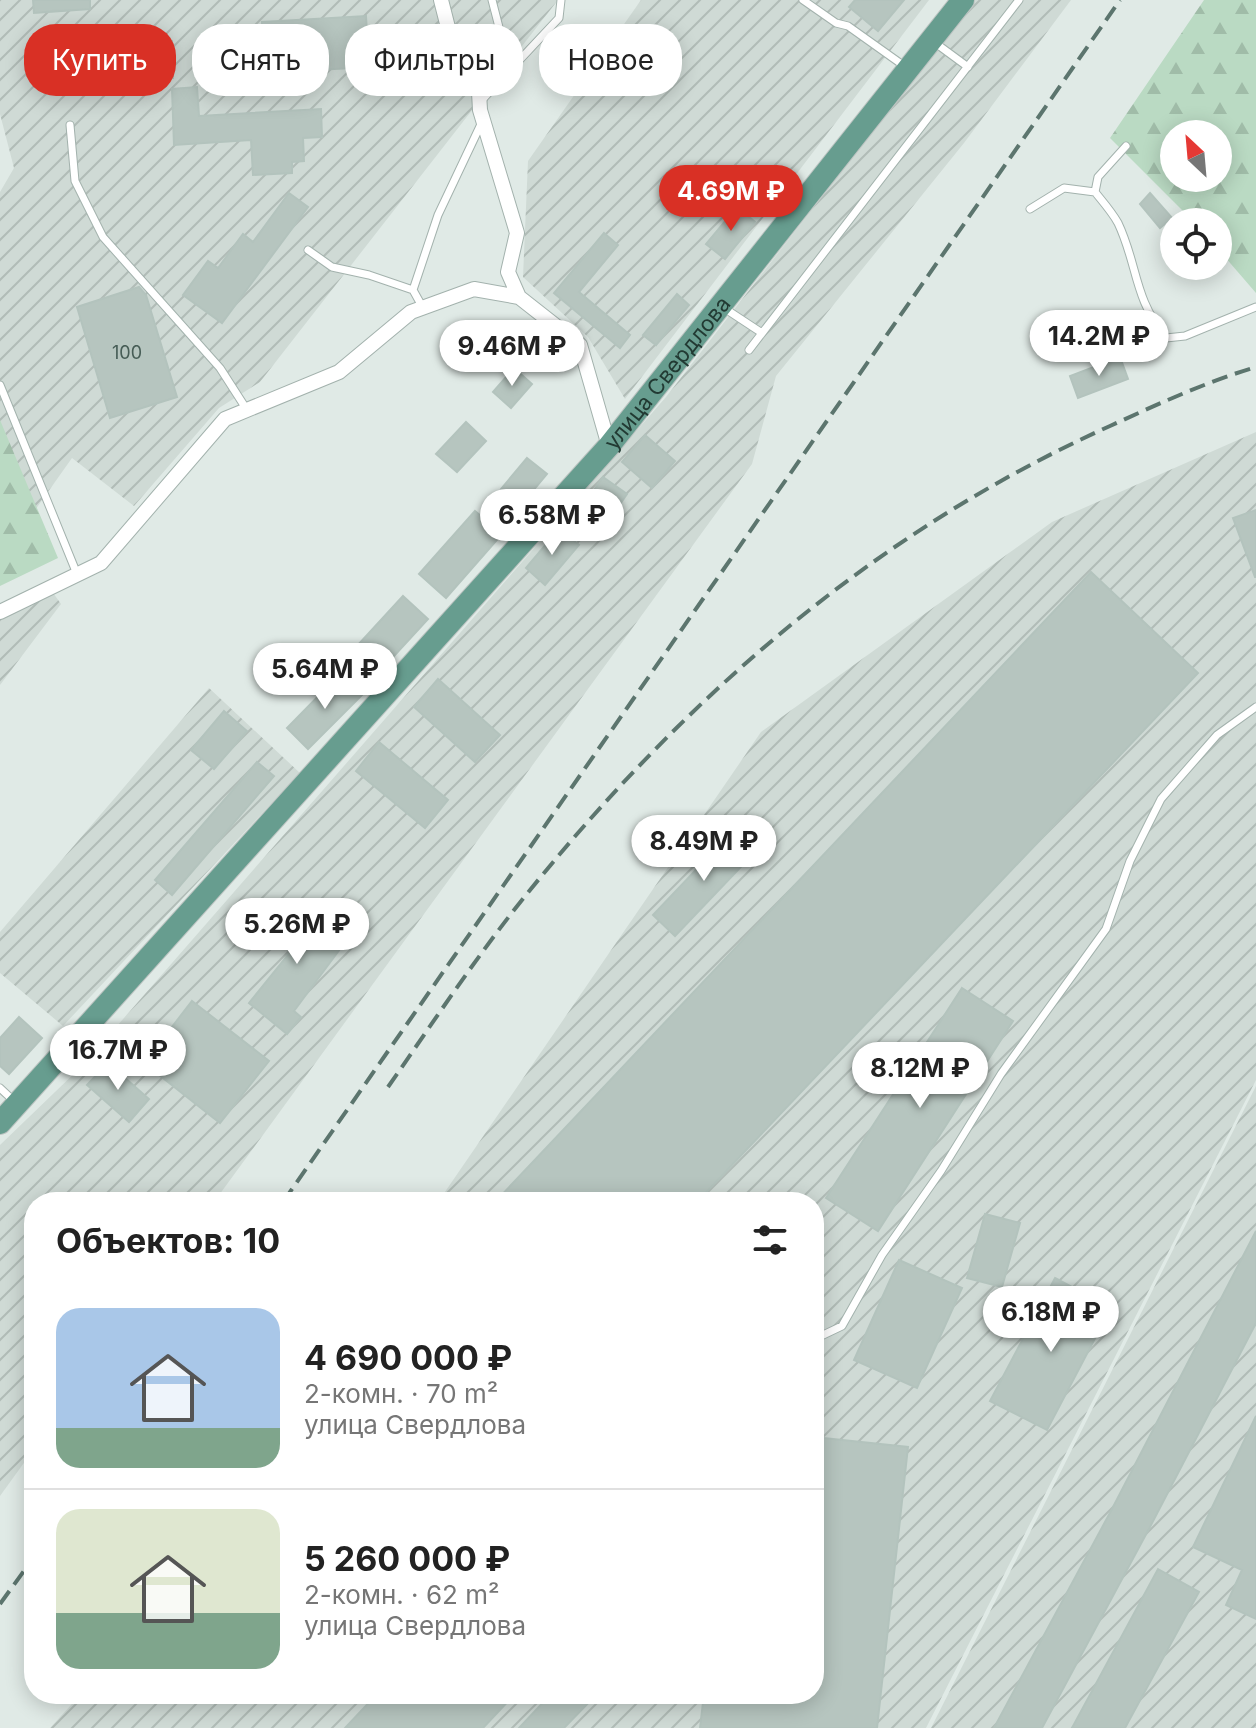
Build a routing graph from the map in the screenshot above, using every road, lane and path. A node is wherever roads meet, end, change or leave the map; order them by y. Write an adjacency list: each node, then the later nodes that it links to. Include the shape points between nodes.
1 (441, 0): 7 (street)
2 (492, 0): 8 (lane)
3 (561, 0): 13 (lane, via 559,18)
4 (803, 0): 11 (lane)
5 (1019, 0): 10 (lane)
6 (960, 2): 9 (main road, улица Свердлова)
7 (447, 24)
8 (498, 24)
9 (932, 40): 10 (lane); 11 (main road, улица Свердлова)
10 (968, 67): 25 (lane)
11 (908, 69): 22 (main road, улица Свердлова)
12 (479, 96): 13 (street)
13 (479, 102): 14 (street)
14 (483, 120): 20 (lane, via 438,215); 21 (street, via 517,233 508,272)
15 (70, 125): 28 (lane, via 75,181 103,237 220,368)
16 (1126, 146): 17 (lane, via 1098,177)
17 (1095, 192): 18 (lane, via 1064,188); 23 (lane, via 1117,221 1139,293 1166,338 1185,336)
18 (1030, 209)
19 (308, 250): 20 (lane, via 332,267)
20 (413, 290): 24 (lane)
21 (519, 297): 24 (street, via 474,289); 29 (street, via 580,345)
22 (721, 306): 25 (lane); 29 (main road, улица Свердлова)
23 (1256, 307)
24 (423, 308): 28 (street, via 411,312 339,372)
25 (762, 333): 26 (lane)
26 (749, 350)
27 (0, 385): 30 (lane)
28 (247, 410): 30 (street, via 225,419 101,563)
29 (609, 446): 34 (main road, улица Свердлова)
30 (77, 574): 31 (street)
31 (0, 612)
32 (1256, 707): 36 (lane, via 1217,735 1161,799 1130,861 1106,929 1001,1074 882,1255 842,1326)
33 (0, 1088): 34 (lane)
34 (18, 1105): 35 (main road, улица Свердлова)
35 (0, 1123)
36 (824, 1335)

